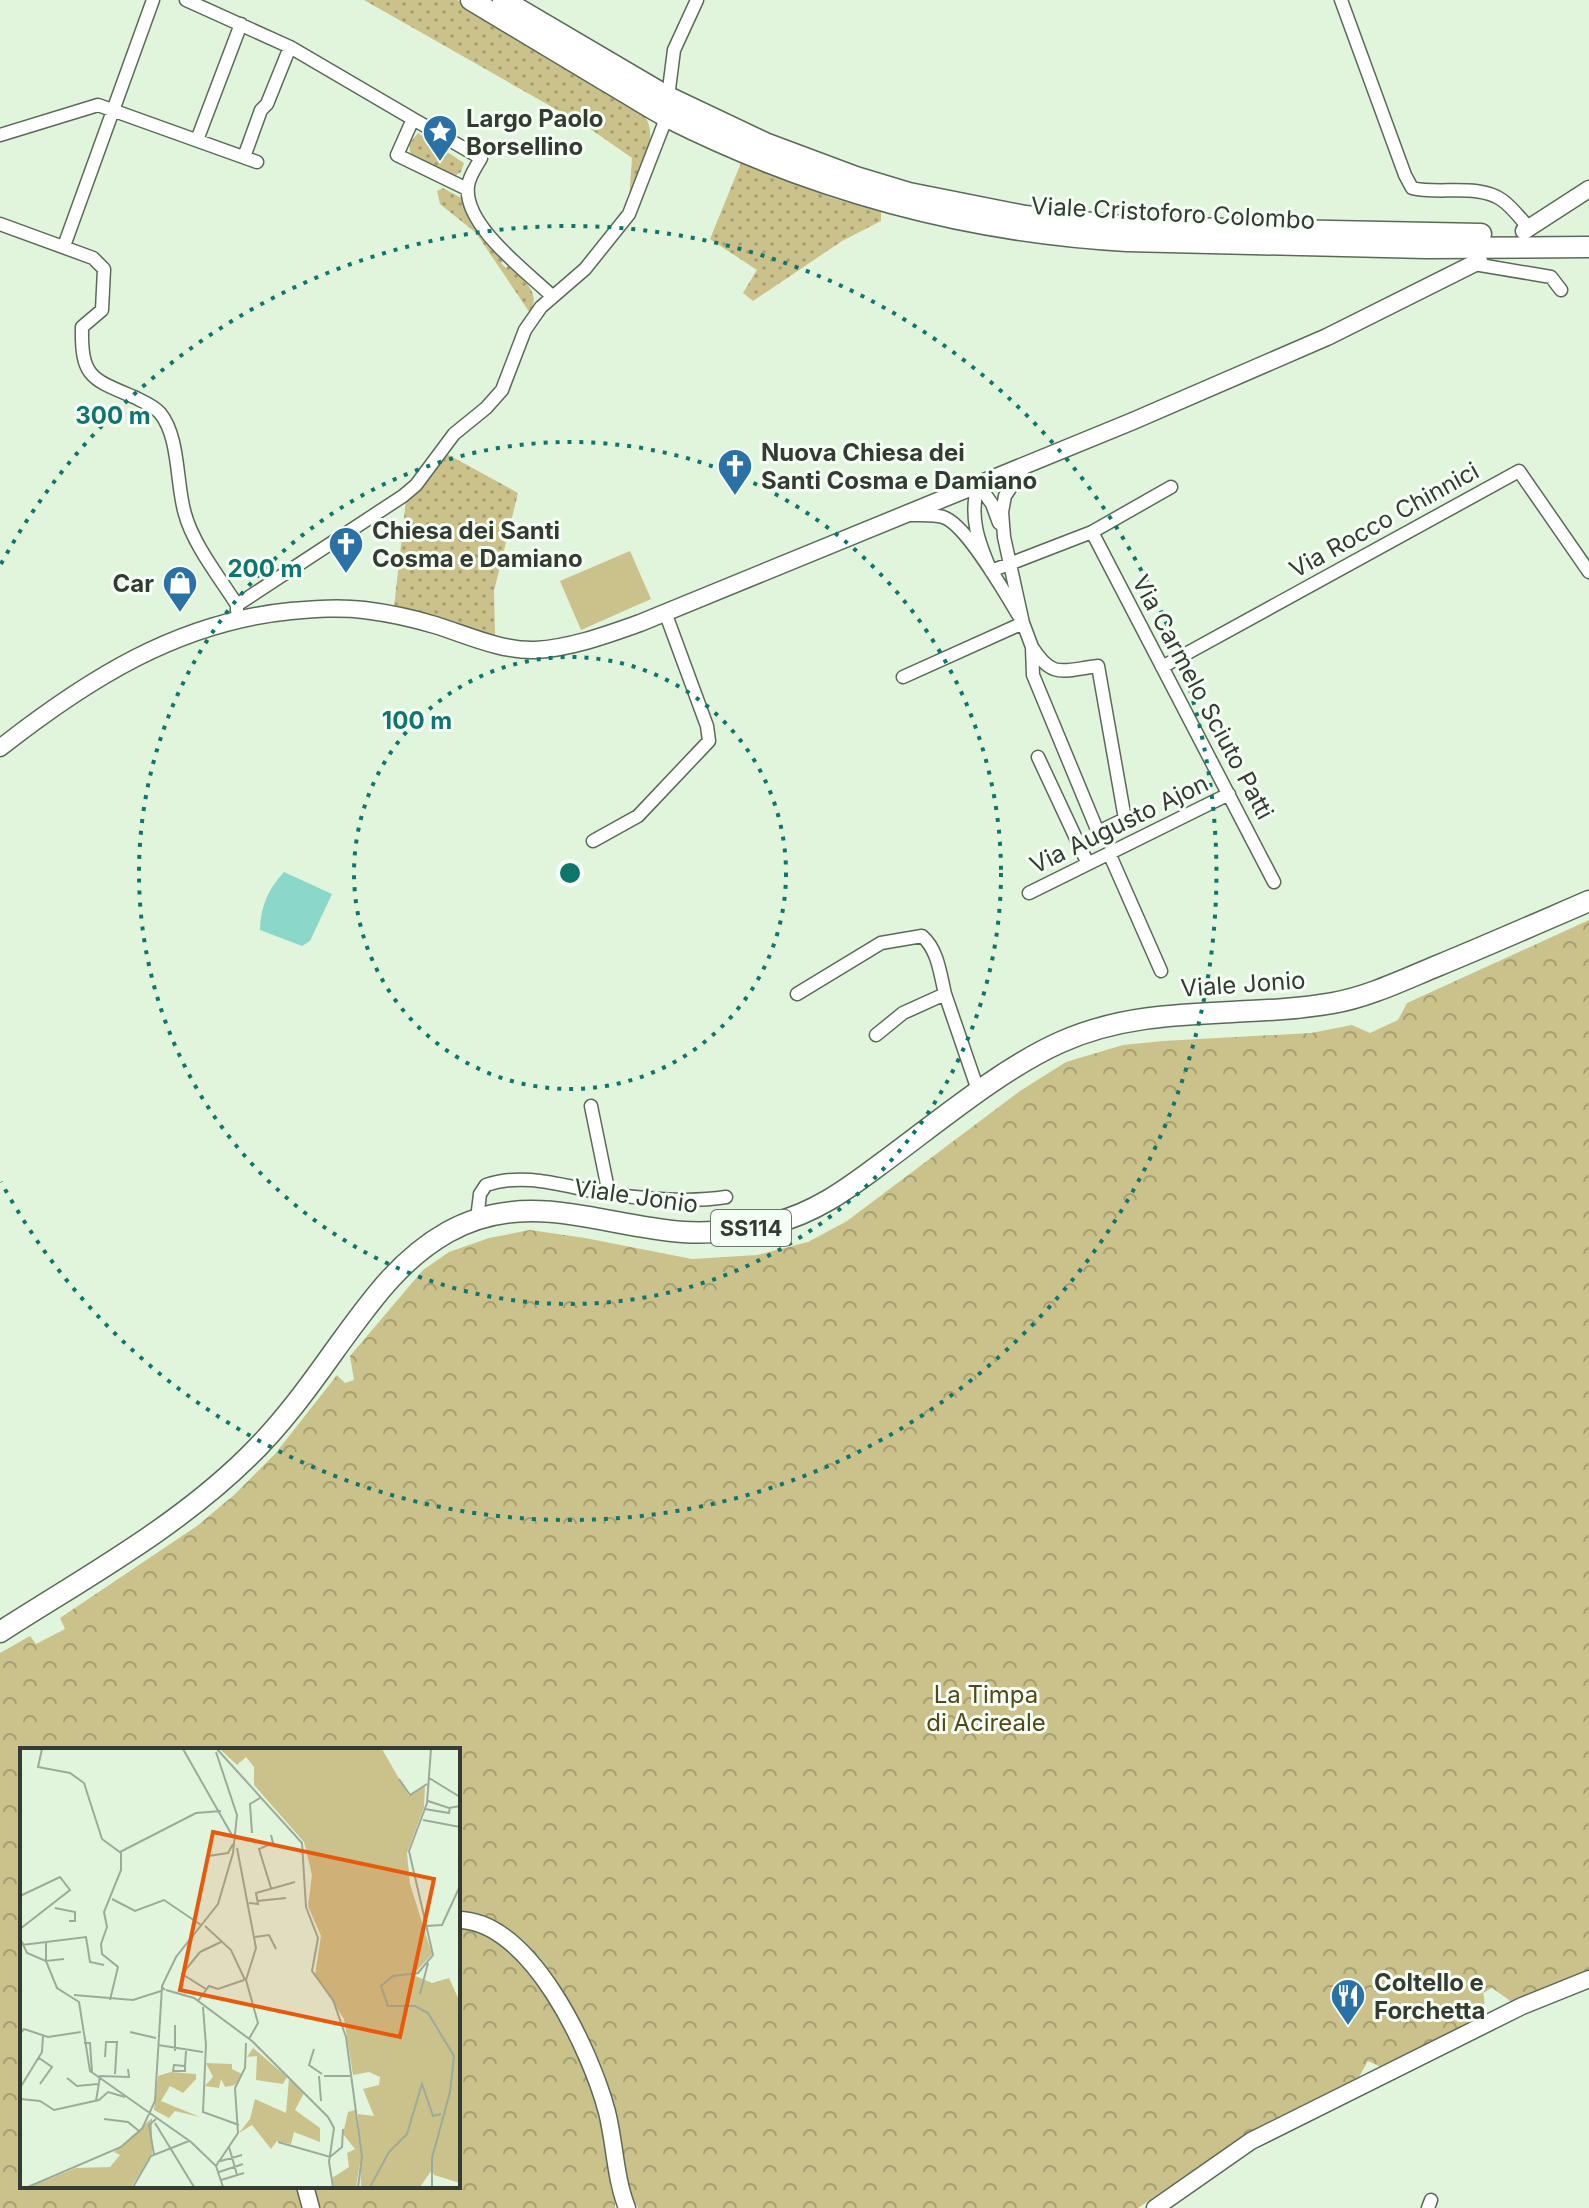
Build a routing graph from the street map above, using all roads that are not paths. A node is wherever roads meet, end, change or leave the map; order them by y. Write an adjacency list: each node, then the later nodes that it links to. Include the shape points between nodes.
1 (153, 0): 10 (street)
2 (186, 0): 7 (street)
3 (471, 0): 9 (main road, Viale Cristoforo Colombo)
4 (503, 0): 9 (main road, Viale Cristoforo Colombo)
5 (697, 0): 9 (street, via 674,50)
6 (1341, 0): 19 (street, via 1412,188 1499,198)
7 (241, 24): 8 (street); 13 (street)
8 (290, 47): 11 (street); 14 (street)
9 (668, 107): 20 (main road, Viale Cristoforo Colombo, via 856,177 1025,216 1131,227); 22 (main road, Viale Cristoforo Colombo, via 761,161 848,192 965,223 1024,232 1194,244); 25 (street, via 629,214 585,269)
10 (114, 110): 12 (street, via 98,105); 13 (street); 21 (street)
11 (408, 116): 16 (street, via 481,158); 16 (street, via 397,155)
12 (0, 135)
13 (197, 140): 14 (street)
14 (244, 157): 15 (street)
15 (257, 162)
16 (467, 189): 25 (street, via 479,225)
17 (1589, 189): 19 (street)
18 (0, 224): 21 (street)
19 (1526, 230)
20 (1589, 234)
21 (64, 246): 35 (street, via 93,258 104,269 102,310 82,327 88,370 96,381 160,413 176,455 185,516)
22 (1589, 247)
23 (1476, 262): 24 (street, via 1551,277); 26 (street, via 1327,337)
24 (1561, 290)
25 (552, 296): 35 (street, via 525,330 502,390 454,434 416,485)
26 (1026, 465): 27 (street); 31 (street, via 1005,496)
27 (978, 484): 29 (street); 31 (street); 33 (street, via 976,535)
28 (1171, 487): 30 (street)
29 (900, 516): 33 (street, via 942,517 954,523); 36 (street)
30 (1092, 532): 32 (street); 39 (street, Via Carmelo Sciuto Patti)
31 (1004, 537): 32 (street)
32 (1011, 562): 33 (street); 37 (street)
33 (991, 571): 37 (street)
34 (1589, 572): 39 (street, Via Rocco Chinnici, via 1519,471)
35 (237, 612): 36 (street, via 361,610 532,650 598,637); 41 (street, via 126,663)
36 (665, 612): 44 (street, via 709,741 638,816)
37 (1023, 623): 38 (street); 40 (street)
38 (1032, 647): 38 (street, via 1053,671 1098,666 1125,819 1098,832 1033,675)
39 (1162, 667): 43 (street, Via Carmelo Sciuto Patti)
40 (903, 677)
41 (0, 748)
42 (1038, 757): 46 (street)
43 (1229, 794): 45 (street, Via Augusto Ajon); 47 (street, Via Carmelo Sciuto Patti)
44 (593, 841)
45 (1109, 853): 46 (street, Via Augusto Ajon); 50 (street)
46 (1088, 864): 48 (street, Via Augusto Ajon)
47 (1274, 882)
48 (1029, 893)
49 (1589, 901): 54 (main road, Viale Jonio / SS114, via 1336,1003 1154,1016 1091,1030 1030,1058)
50 (1161, 971)
51 (797, 994): 52 (street, via 881,943 922,936 935,953)
52 (945, 994): 53 (street, via 903,1013); 54 (street)
53 (876, 1035)
54 (979, 1093): 58 (main road, Viale Jonio / SS114, via 824,1204 779,1221 747,1229 683,1232 537,1210)
55 (591, 1106): 56 (street)
56 (609, 1194): 57 (street); 58 (street, via 529,1179 497,1181 480,1194)
57 (726, 1197)
58 (477, 1219): 59 (main road, Viale Jonio / SS114, via 451,1230 400,1267 286,1416 216,1486 174,1520)
59 (0, 1632)
60 (460, 1920): 64 (street, via 489,1926 523,1952 570,2018 607,2113)
61 (1589, 1979): 65 (street, via 1522,2006 1251,2141)
62 (306, 2188): 63 (street)
63 (311, 2208)
64 (627, 2208)
65 (1155, 2208)

